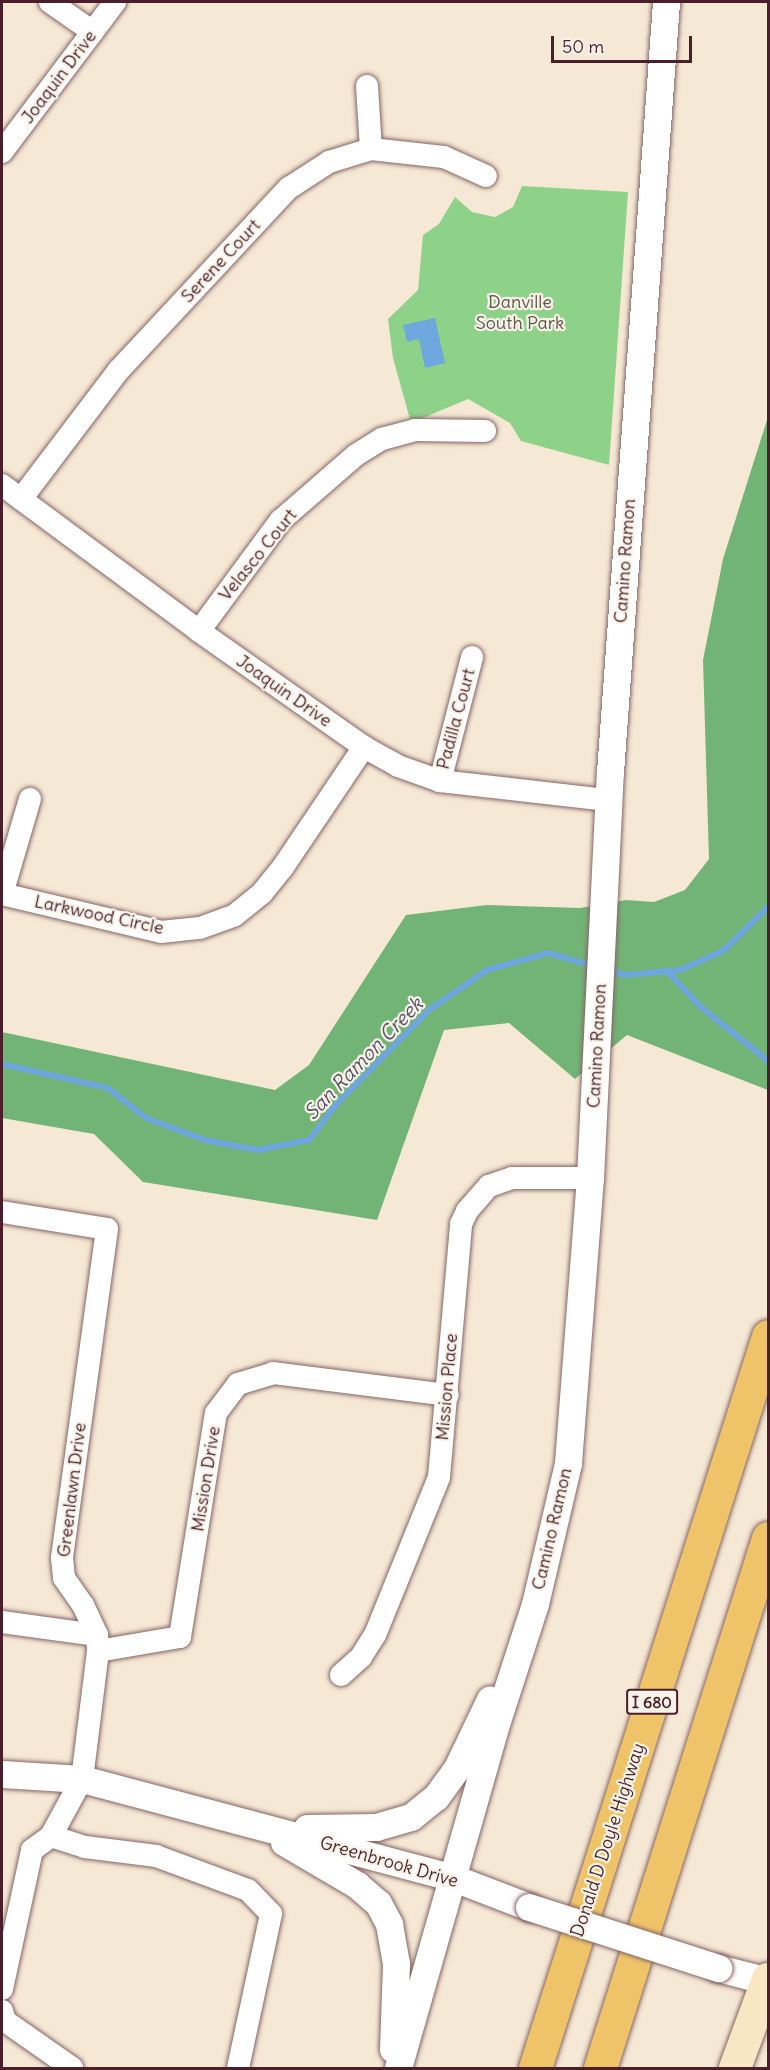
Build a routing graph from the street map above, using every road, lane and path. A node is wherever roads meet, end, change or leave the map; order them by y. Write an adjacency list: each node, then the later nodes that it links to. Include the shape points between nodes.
1 (50, 2): 4 (street)
2 (115, 2): 4 (street, Joaquin Drive)
3 (666, 2): 17 (street, Camino Ramon)
4 (93, 32): 7 (street, Joaquin Drive)
5 (367, 86): 6 (street)
6 (371, 149): 8 (street, Serene Court, via 444,157); 11 (street, Serene Court, via 329,162 289,188 119,370)
7 (2, 152)
8 (486, 176)
9 (484, 431): 12 (street, Velasco Court, via 415,430 382,439 356,454 280,521)
10 (2, 485): 11 (street, Joaquin Drive)
11 (21, 499): 12 (street, Joaquin Drive)
12 (199, 631): 14 (street, Joaquin Drive)
13 (472, 657): 15 (street, Padilla Court)
14 (364, 747): 15 (street, Joaquin Drive, via 398,766); 18 (street, Larkwood Circle, via 283,867 262,893 235,915 200,928 161,932)
15 (440, 781): 17 (street, Joaquin Drive)
16 (30, 799): 18 (street)
17 (608, 800): 19 (street, Camino Ramon)
18 (2, 894)
19 (590, 1178): 22 (street, Mission Place, via 512,1178 489,1186 475,1197 461,1224); 24 (street, Camino Ramon, via 568,1463)
20 (2, 1212): 26 (street, Greenlawn Drive, via 107,1228 62,1558 64,1578 84,1605)
21 (768, 1336): 40 (highway, Donald D Doyle Highway / I 680)
22 (448, 1395): 26 (street, Mission Drive, via 273,1374 237,1384 216,1413 180,1637); 27 (street, Mission Place, via 439,1477 375,1635 361,1657)
23 (768, 1538): 41 (highway)
24 (535, 1604): 30 (street, via 457,1768 436,1797 411,1817 376,1827); 32 (street, Camino Ramon)
25 (2, 1622): 26 (street)
26 (97, 1643): 29 (street)
27 (341, 1675)
28 (2, 1774): 29 (street, Greenbrook Drive)
29 (82, 1779): 30 (street, Greenbrook Drive); 31 (street)
30 (255, 1824): 32 (street, Greenbrook Drive); 38 (street, via 357,1885 378,1903 389,1924 396,1963)
31 (51, 1836): 34 (street, via 32,1850); 37 (street, via 85,1847 156,1856 248,1890 271,1914)
32 (451, 1877): 33 (street, Greenbrook Drive, bridge, via 529,1907 718,1968); 39 (street, Camino Ramon)
33 (768, 1980): 42 (main road)
34 (2, 1989)
35 (2, 2011): 36 (street, via 5,2021)
36 (72, 2068)
37 (237, 2068)
38 (393, 2068)
39 (398, 2068)
40 (535, 2068)
41 (600, 2068)
42 (735, 2068)

